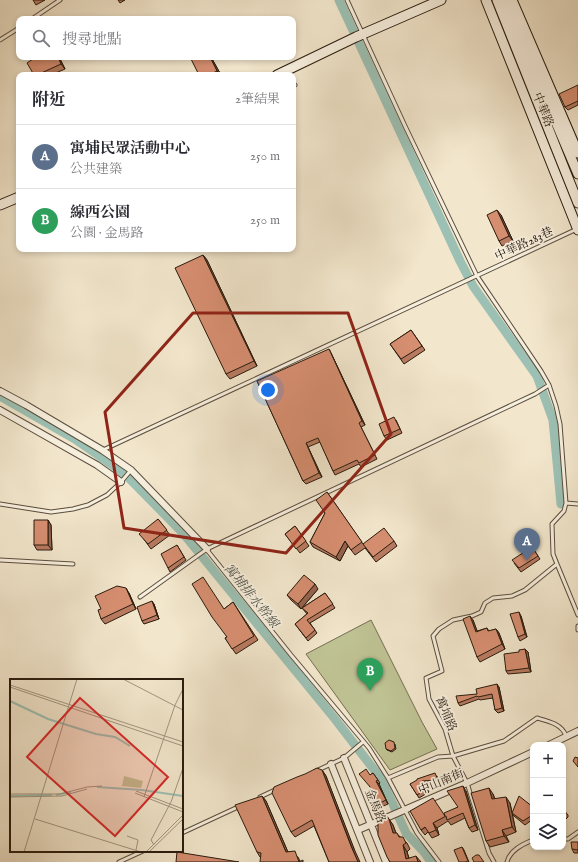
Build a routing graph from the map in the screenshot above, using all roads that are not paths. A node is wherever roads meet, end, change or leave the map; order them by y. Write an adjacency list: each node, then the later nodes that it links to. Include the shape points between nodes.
1 (60, 0): 8 (lane)
2 (347, 0): 10 (lane)
3 (440, 0): 10 (main road)
4 (486, 0): 18 (main road, 中華路)
5 (497, 0): 16 (main road, 中華路)
6 (504, 0): 14 (main road, 中華路)
7 (512, 0): 13 (main road, 中華路)
8 (36, 16)
9 (16, 30): 11 (lane)
10 (359, 36): 12 (main road); 19 (lane)
11 (0, 40)
12 (284, 72)
13 (578, 153)
14 (578, 174)
15 (16, 198): 17 (main road)
16 (578, 203)
17 (0, 205)
18 (578, 229): 19 (lane, 中華路283巷)
19 (477, 276): 20 (lane); 23 (lane, 中華路283巷)
20 (549, 385): 26 (lane, via 560,424); 29 (lane)
21 (0, 391): 23 (street)
22 (0, 410): 25 (street, via 98,465)
23 (102, 450): 24 (street)
24 (131, 470): 25 (lane); 29 (street)
25 (121, 482): 27 (lane, via 107,495 88,505 73,509 51,512)
26 (566, 503): 28 (lane); 32 (lane, via 564,511 552,524 553,554)
27 (0, 504)
28 (578, 504)
29 (207, 550): 33 (lane); 39 (lane)
30 (0, 560): 31 (lane)
31 (73, 564)
32 (557, 564): 34 (lane); 42 (lane, 寓埔路, via 525,590 512,596 493,598 485,603 481,612 453,620 433,636 442,671 426,678 429,699 444,729)
33 (140, 597)
34 (578, 615)
35 (578, 626): 36 (lane)
36 (578, 630)
37 (578, 732): 38 (street)
38 (566, 737): 40 (street); 42 (lane, via 556,724 537,718 504,741)
39 (363, 742): 43 (lane); 46 (lane)
40 (555, 742)
41 (530, 753): 47 (street, 中山南街)
42 (453, 756): 46 (lane, via 438,757); 47 (lane, 寓埔路)
43 (344, 758): 44 (lane); 52 (street, 金馬路)
44 (331, 764): 45 (lane); 53 (street, 金馬路)
45 (310, 774)
46 (388, 778): 51 (lane)
47 (467, 784): 51 (street, 中山南街); 63 (lane, 寓埔路)
48 (281, 787): 49 (lane)
49 (253, 800)
50 (239, 807): 55 (lane)
51 (405, 810): 52 (street, 中山南街); 62 (lane, via 417,833)
52 (371, 825): 53 (street, 中山南街); 61 (street, 金馬路)
53 (358, 830): 60 (street, 金馬路)
54 (578, 832): 56 (lane)
55 (183, 833)
56 (566, 839)
57 (530, 841): 64 (lane, via 521,844)
58 (141, 852): 59 (lane)
59 (119, 862)
60 (370, 862)
61 (386, 862)
62 (439, 862)
63 (494, 862)
64 (507, 862)

